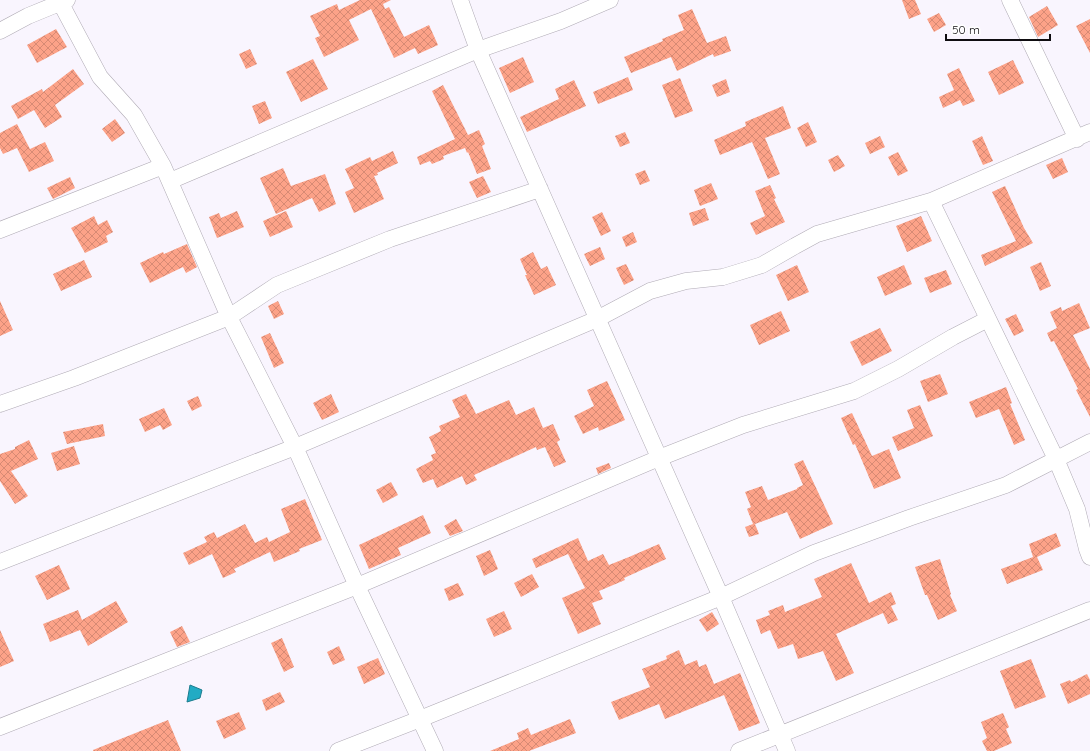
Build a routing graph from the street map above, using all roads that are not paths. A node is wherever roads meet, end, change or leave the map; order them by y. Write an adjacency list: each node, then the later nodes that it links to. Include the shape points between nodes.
1 (460, 0): 6 (street)
2 (610, 0): 6 (street, via 561,21)
3 (1010, 0): 7 (street)
4 (62, 1): 5 (street); 8 (street, via 100,77 134,115)
5 (0, 31)
6 (478, 50): 9 (street); 10 (street)
7 (1084, 136): 11 (street)
8 (163, 166): 9 (street); 12 (street)
9 (170, 181): 13 (street)
10 (540, 189): 13 (street, via 390,239 277,285); 14 (street)
11 (931, 201): 14 (street, via 817,234 762,265 724,277 686,281 650,291); 15 (street)
12 (0, 230)
13 (229, 317): 16 (street); 18 (street)
14 (597, 318): 18 (street); 19 (street)
15 (988, 320): 19 (street, via 854,391 742,425); 20 (street)
16 (0, 404)
17 (1090, 442): 20 (street)
18 (295, 447): 22 (street); 23 (street)
19 (659, 458): 23 (street); 24 (street)
20 (1056, 459): 21 (street, via 1078,508); 24 (street, via 1006,485 814,553)
21 (1090, 557)
22 (0, 562)
23 (357, 586): 26 (street); 27 (street)
24 (721, 597): 26 (street); 28 (street)
25 (1090, 610): 28 (street)
26 (420, 719): 29 (street); 30 (street)
27 (0, 727)
28 (780, 734): 31 (street); 32 (street)
29 (338, 751)
30 (436, 751)
31 (739, 751)
32 (787, 751)

